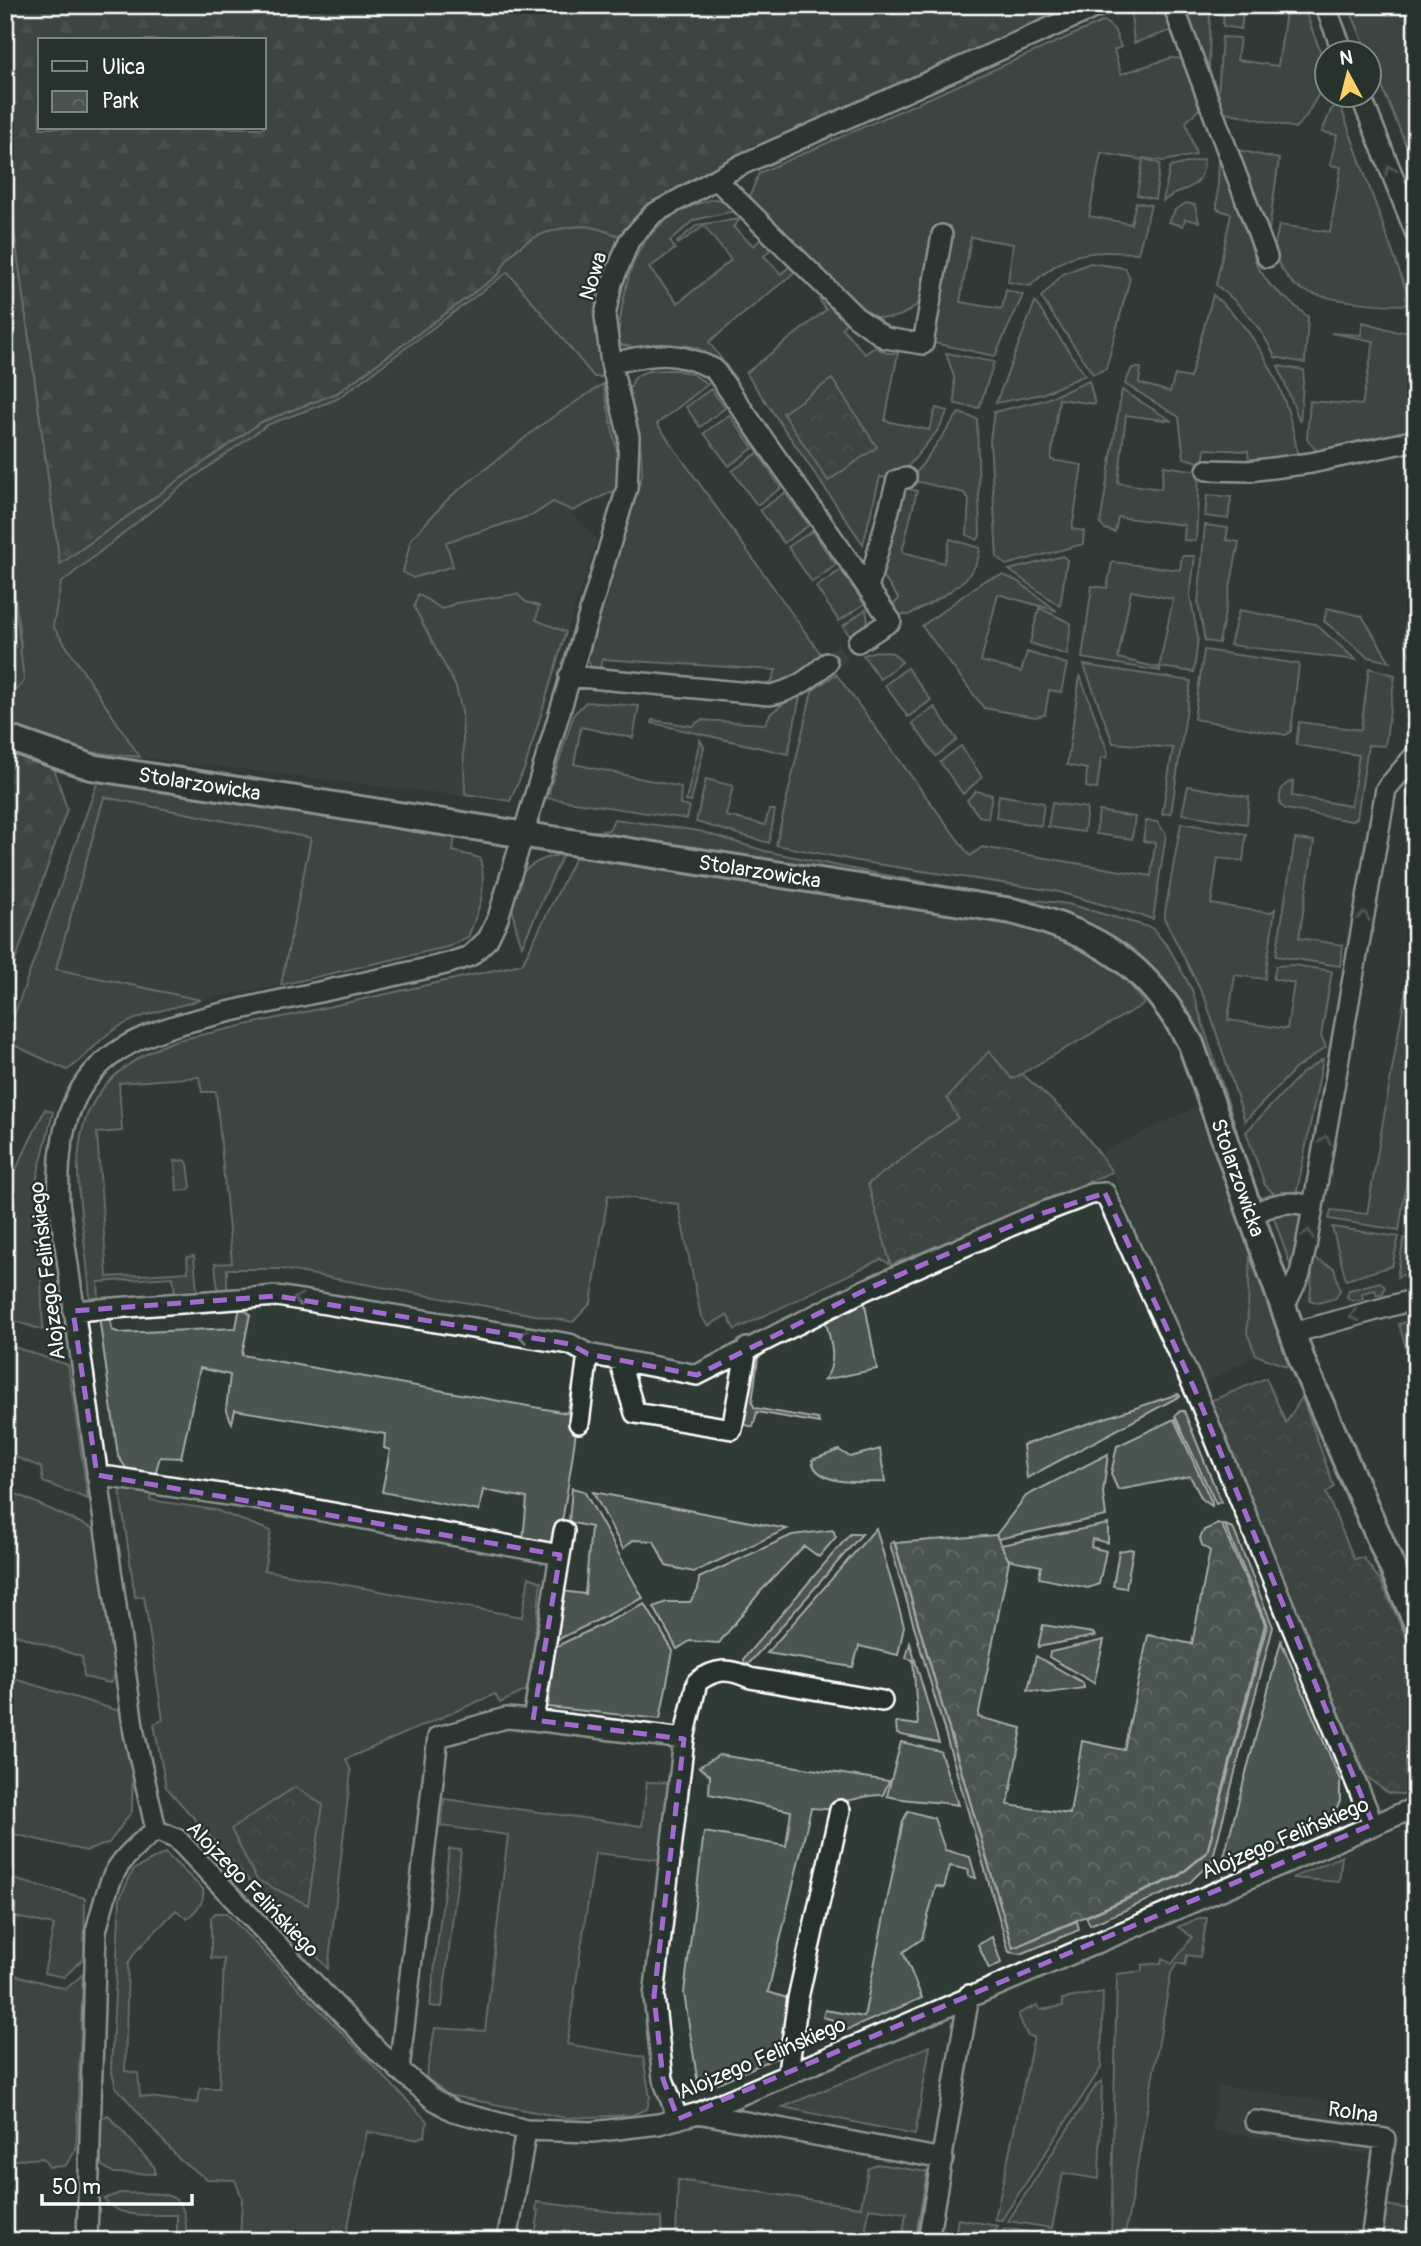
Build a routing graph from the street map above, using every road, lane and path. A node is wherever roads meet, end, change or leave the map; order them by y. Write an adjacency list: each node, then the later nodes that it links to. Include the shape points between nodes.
1 (1101, 5): 6 (street, Nowa)
2 (1173, 5): 9 (street)
3 (1325, 5): 4 (street)
4 (1338, 38)
5 (1366, 108): 8 (street, one-way to 5)
6 (716, 179): 7 (street, via 856,317 885,338 922,344); 10 (street, Nowa, via 653,214 629,241 605,316)
7 (942, 234)
8 (1416, 234)
9 (1267, 257)
10 (611, 363): 14 (street, via 650,355 688,356 714,369); 17 (street, Nowa, via 629,437 627,488)
11 (1416, 440): 12 (street, via 1311,463 1249,471)
12 (1207, 470)
13 (906, 478): 14 (street, via 897,480)
14 (868, 588): 15 (street, via 891,621)
15 (858, 642)
16 (827, 663): 17 (street, via 785,693 770,695)
17 (569, 676): 20 (street, Nowa)
18 (5, 737): 20 (street, Stolarzowicka, via 91,767)
19 (1416, 754): 21 (street, one-way to 19, via 1386,789)
20 (522, 836): 22 (street, Stolarzowicka, via 1012,911 1060,923 1094,939 1130,964 1176,1016 1207,1086); 25 (street, Alojzego Felińskiego, via 498,918 488,939 470,956 175,1023 117,1050 98,1067 72,1107 58,1166)
21 (1313, 1207): 22 (street, via 1283,1202); 24 (street, one-way to 21, via 1300,1274)
22 (1252, 1216): 24 (street, Stolarzowicka)
23 (1416, 1299): 26 (street, one-way to 26)
24 (1284, 1307): 26 (street, Stolarzowicka)
25 (73, 1311): 28 (street, one-way to 25, via 570,1344 277,1296); 31 (street, Alojzego Felińskiego)
26 (1293, 1333): 34 (street, Stolarzowicka, via 1354,1486)
27 (747, 1348): 29 (street, via 697,1375); 29 (street, via 732,1429 635,1412); 40 (street, via 967,1245 1091,1194 1105,1193 1195,1390)
28 (588, 1354): 29 (street); 30 (street)
29 (619, 1360)
30 (579, 1423)
31 (97, 1475): 33 (street); 41 (street, Alojzego Felińskiego, via 138,1757)
32 (564, 1531): 33 (street)
33 (560, 1555): 36 (street)
34 (1416, 1622)
35 (882, 1701): 37 (street, via 750,1678 737,1670 711,1672 697,1682)
36 (533, 1720): 37 (street); 43 (street, via 506,1718 438,1737)
37 (684, 1740): 46 (street, via 654,1996 663,2079)
38 (1416, 1807): 40 (street, Alojzego Felińskiego)
39 (840, 1810): 44 (street, via 798,1998)
40 (1373, 1824): 42 (street, Alojzego Felińskiego)
41 (156, 1829): 43 (street, Alojzego Felińskiego, via 177,1839); 50 (street, Alojzego Felińskiego, via 116,1866 96,1931)
42 (969, 1996): 44 (street, Alojzego Felińskiego); 49 (street)
43 (399, 2070): 48 (street, Alojzego Felińskiego, via 453,2111)
44 (788, 2072): 45 (street, Alojzego Felińskiego)
45 (698, 2113): 46 (street, Alojzego Felińskiego); 49 (street)
46 (678, 2119): 48 (street, Alojzego Felińskiego, via 592,2132)
47 (1255, 2121): 53 (street, Rolna, via 1385,2139)
48 (526, 2130): 51 (street)
49 (943, 2159): 52 (street)
50 (87, 2241)
51 (507, 2241)
52 (928, 2241)
53 (1371, 2241)

